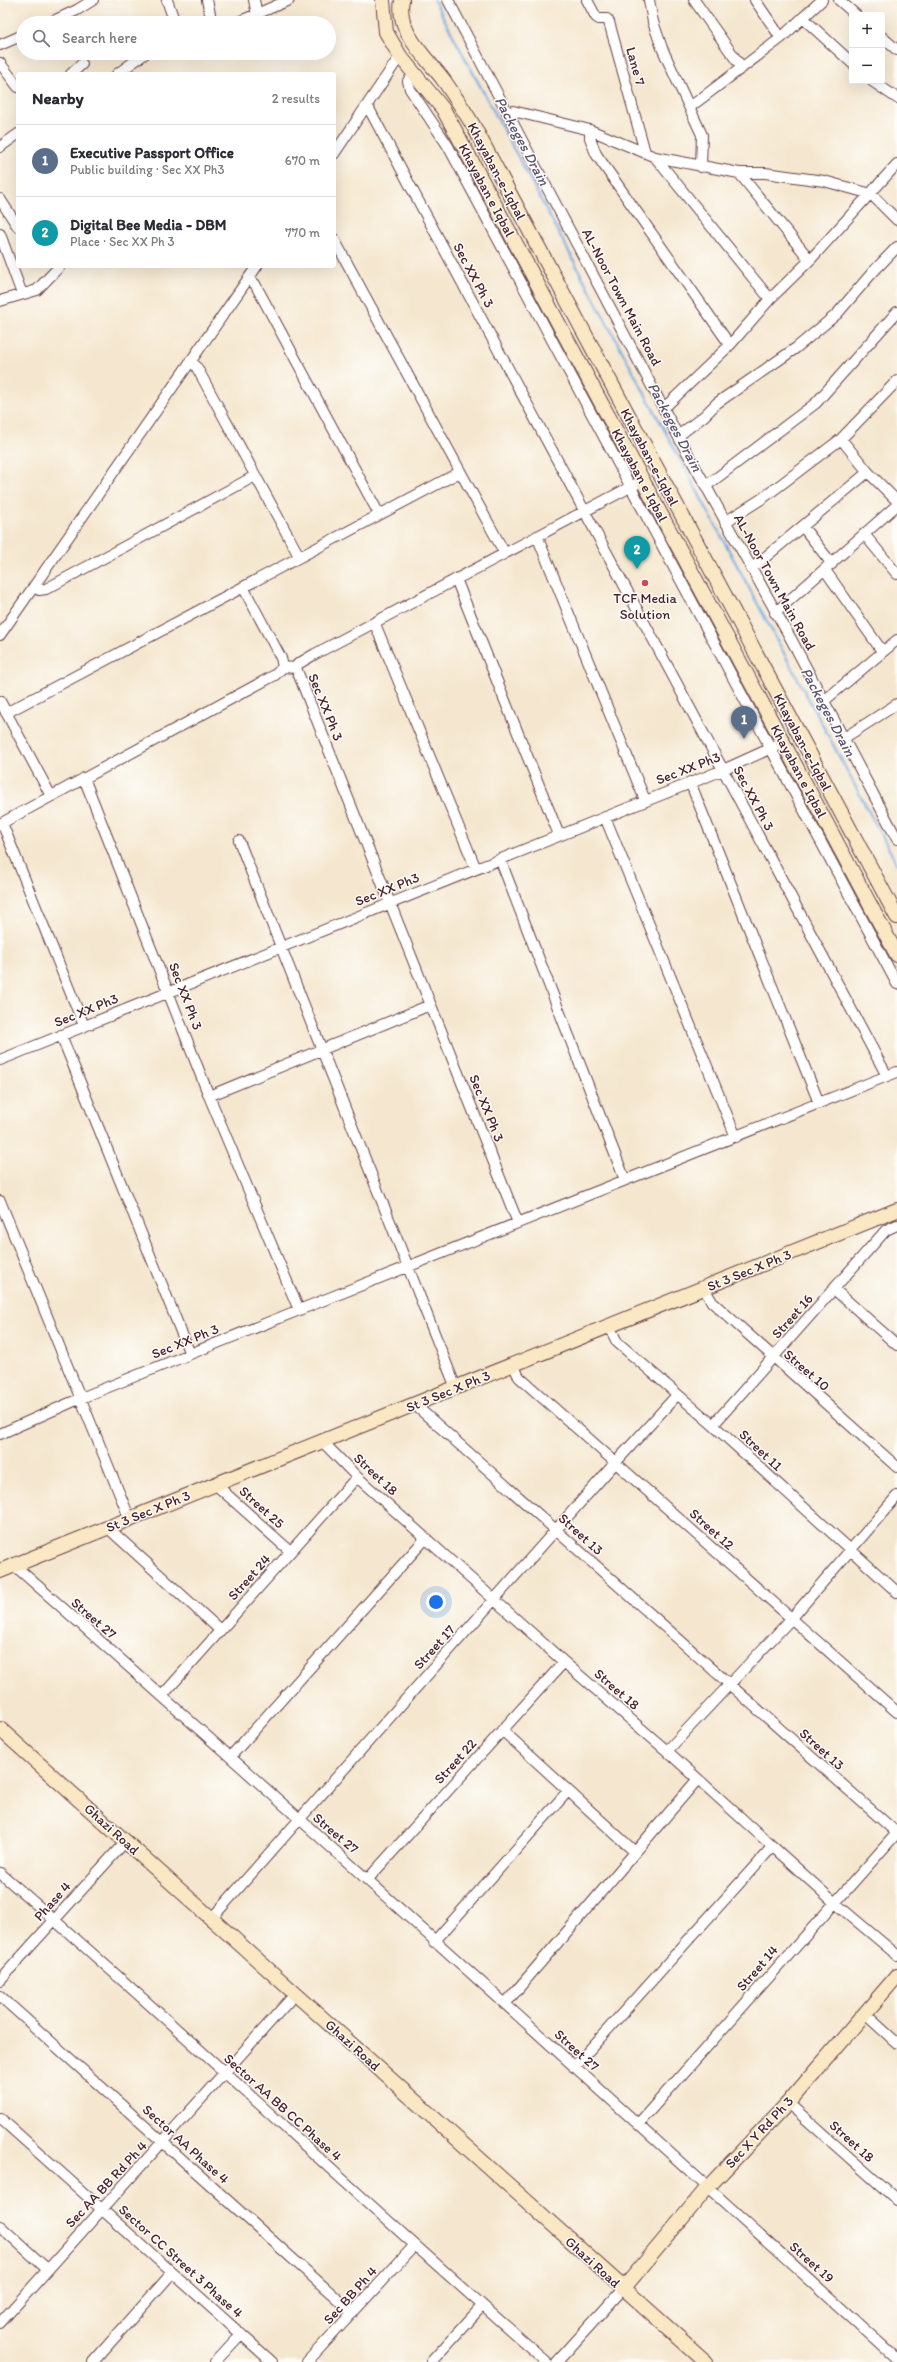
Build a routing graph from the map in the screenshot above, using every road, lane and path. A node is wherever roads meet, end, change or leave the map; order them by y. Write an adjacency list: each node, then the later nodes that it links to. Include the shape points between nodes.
1 (93, 0): 17 (street)
2 (167, 0): 18 (street)
3 (207, 0): 19 (street)
4 (254, 0): 16 (street)
5 (289, 0): 16 (street)
6 (383, 0): 26 (main road, Khayaban e Iqbal, via 386,32)
7 (402, 0): 93 (main road, Khayaban-e-Iqbal, via 402,20 409,35 473,125)
8 (448, 0): 39 (street, AL-Noor Town Main Road)
9 (587, 0): 44 (street, Lane 7, via 596,17 608,18)
10 (649, 0): 38 (street, via 653,22)
11 (694, 0): 31 (street)
12 (755, 0): 22 (street)
13 (822, 0): 20 (street)
14 (839, 0): 15 (street)
15 (853, 12)
16 (257, 15)
17 (65, 16)
18 (173, 16)
19 (210, 16)
20 (803, 18): 22 (street); 28 (street)
21 (16, 38): 24 (street)
22 (781, 38): 31 (street)
23 (885, 40): 25 (street)
24 (0, 45)
25 (897, 50)
26 (400, 56): 37 (street); 73 (main road, Khayaban e Iqbal, via 442,109 457,134)
27 (136, 60): 33 (street)
28 (849, 60)
29 (0, 64): 34 (street)
30 (82, 64): 32 (street)
31 (742, 68): 38 (street)
32 (73, 72)
33 (120, 72)
34 (16, 84)
35 (876, 84): 36 (street)
36 (897, 98)
37 (367, 105): 43 (street); 77 (street, Sec XX Ph 3)
38 (690, 107): 47 (street, via 702,134)
39 (508, 114): 40 (street, via 513,111); 67 (street, AL-Noor Town Main Road)
40 (590, 130): 44 (street); 64 (street, via 596,154)
41 (16, 136): 42 (street)
42 (0, 148)
43 (336, 151)
44 (645, 152): 45 (street)
45 (655, 157): 47 (street); 61 (street)
46 (897, 164): 49 (street)
47 (701, 167): 48 (street)
48 (739, 173): 49 (street, via 765,173 824,181); 56 (street)
49 (871, 194): 51 (street); 56 (street)
50 (0, 199): 52 (street)
51 (897, 220)
52 (16, 224)
53 (0, 234): 60 (street)
54 (336, 243): 70 (street)
55 (897, 247): 68 (street, via 837,314 796,348 717,403)
56 (810, 260): 61 (street)
57 (58, 268): 60 (street, via 37,290)
58 (256, 268): 59 (street)
59 (248, 279): 65 (street); 78 (street, via 255,284)
60 (22, 294): 62 (street)
61 (770, 299): 64 (street)
62 (0, 301)
63 (897, 312): 74 (street, via 816,403)
64 (730, 345): 67 (street)
65 (190, 361): 72 (street, via 196,366); 89 (street)
66 (897, 381): 69 (street)
67 (665, 407): 68 (street, AL-Noor Town Main Road)
68 (678, 436): 74 (street, AL-Noor Town Main Road)
69 (841, 438): 71 (street); 79 (street, via 775,489)
70 (460, 472): 78 (street); 83 (street)
71 (868, 472): 75 (street); 80 (street)
72 (255, 476): 84 (street); 89 (street, via 46,589 39,590)
73 (636, 483): 77 (street); 95 (main road, Khayaban e Iqbal); 106 (street)
74 (706, 486): 79 (street, AL-Noor Town Main Road)
75 (897, 501)
76 (897, 505): 81 (street)
77 (584, 511): 82 (street); 107 (street, Sec XX Ph 3)
78 (379, 514): 84 (street)
79 (725, 522): 86 (street, AL-Noor Town Main Road)
80 (802, 527): 85 (street); 86 (street)
81 (864, 534): 85 (street); 87 (street)
82 (537, 536): 83 (street); 111 (street)
83 (504, 552): 88 (street)
84 (299, 556): 90 (street)
85 (828, 567): 91 (street); 97 (street)
86 (751, 569): 91 (street, AL-Noor Town Main Road)
87 (897, 574)
88 (456, 579): 92 (street); 114 (street)
89 (34, 587): 94 (street)
90 (243, 587): 98 (street, via 281,658); 103 (street)
91 (775, 613): 101 (street, AL-Noor Town Main Road)
92 (375, 624): 99 (street, via 315,654 298,664); 118 (street)
93 (743, 629): 95 (main road); 120 (main road, Khayaban-e-Iqbal)
94 (0, 635)
95 (727, 637): 105 (main road, Khayaban e Iqbal)
96 (897, 640): 97 (street)
97 (882, 651): 101 (street)
98 (283, 667): 99 (street); 108 (street, via 276,675)
99 (296, 668): 119 (street, Sec XX Ph 3)
100 (0, 701): 103 (street)
101 (824, 701): 104 (street, AL-Noor Town Main Road)
102 (897, 704): 104 (street)
103 (6, 713): 110 (street)
104 (844, 738): 115 (street, AL-Noor Town Main Road)
105 (783, 742): 106 (street, Sec XX Ph3); 122 (main road, Khayaban e Iqbal)
106 (770, 749): 107 (street, Sec XX Ph3); 123 (street)
107 (723, 770): 109 (street, Sec XX Ph3); 131 (street, Sec XX Ph 3)
108 (84, 778): 110 (street); 124 (street, Sec XX Ph 3)
109 (690, 782): 111 (street, Sec XX Ph3); 133 (street)
110 (51, 796): 113 (street)
111 (645, 800): 112 (street, Sec XX Ph3)
112 (605, 816): 114 (street, Sec XX Ph3); 134 (street)
113 (1, 824): 126 (street)
114 (559, 835): 117 (street, Sec XX Ph3)
115 (897, 839)
116 (239, 841): 121 (street)
117 (500, 859): 118 (street, Sec XX Ph3); 135 (street)
118 (476, 869): 119 (street, Sec XX Ph3)
119 (390, 903): 121 (street, Sec XX Ph3); 125 (street, Sec XX Ph 3)
120 (897, 917)
121 (280, 946): 124 (street, Sec XX Ph3); 128 (street)
122 (897, 955)
123 (897, 984)
124 (170, 991): 126 (street, Sec XX Ph3); 132 (street, Sec XX Ph 3)
125 (430, 1005): 128 (street); 138 (street, Sec XX Ph 3)
126 (84, 1026): 127 (street, Sec XX Ph3)
127 (61, 1035): 129 (street, Sec XX Ph3); 145 (street)
128 (321, 1049): 132 (street); 139 (street)
129 (0, 1060)
130 (897, 1072): 131 (street, Sec XX Ph 3)
131 (887, 1076): 133 (street, Sec XX Ph 3)
132 (210, 1096): 142 (street, Sec XX Ph 3)
133 (819, 1103): 134 (street, Sec XX Ph 3)
134 (736, 1137): 135 (street, Sec XX Ph 3)
135 (625, 1180): 138 (street, Sec XX Ph 3)
136 (0, 1201): 150 (street)
137 (893, 1219): 140 (main road, St 3 Sec X Ph 3); 141 (street, Street 16)
138 (518, 1223): 139 (street, Sec XX Ph 3)
139 (408, 1267): 142 (street, Sec XX Ph 3); 148 (street)
140 (704, 1288): 143 (main road, St 3 Sec X Ph 3); 146 (street, Street 10, via 712,1302)
141 (835, 1290): 144 (street); 146 (street, Street 16)
142 (298, 1310): 145 (street, Sec XX Ph 3)
143 (609, 1326): 147 (main road, St 3 Sec X Ph 3); 149 (street, Street 11, via 617,1342)
144 (897, 1346)
145 (190, 1354): 150 (street, Sec XX Ph 3)
146 (773, 1358): 152 (street, Street 16); 156 (street, Street 10)
147 (513, 1364): 148 (main road, St 3 Sec X Ph 3); 155 (street, Street 12, via 519,1377)
148 (456, 1388): 151 (main road, St 3 Sec X Ph 3)
149 (677, 1395): 152 (street, Street 11); 155 (street, Street 17)
150 (81, 1398): 153 (street, Sec XX Ph 3); 160 (street)
151 (414, 1405): 154 (main road, St 3 Sec X Ph 3); 162 (street, Street 13)
152 (713, 1426): 165 (street, Street 11)
153 (0, 1434)
154 (322, 1442): 157 (street, Street 18); 158 (main road, St 3 Sec X Ph 3)
155 (616, 1462): 162 (street, Street 17); 170 (street, Street 12)
156 (897, 1467)
157 (357, 1477): 163 (street, Street 18); 164 (street, Street 24)
158 (215, 1484): 160 (main road, St 3 Sec X Ph 3); 164 (street, Street 25)
159 (897, 1496): 165 (street)
160 (129, 1517): 161 (main road, St 3 Sec X Ph 3)
161 (107, 1527): 166 (main road, St 3 Sec X Ph 3); 171 (street)
162 (556, 1530): 169 (street, Street 17); 173 (street, Street 13)
163 (426, 1538): 169 (street, Street 18); 179 (street)
164 (290, 1551): 171 (street, Street 24)
165 (850, 1552): 168 (street, Street 11); 170 (street)
166 (14, 1565): 167 (main road, St 3 Sec X Ph 3); 174 (street, Street 27)
167 (0, 1571)
168 (897, 1592)
169 (496, 1599): 172 (street, Street 18); 182 (street, Street 17)
170 (791, 1619): 173 (street); 175 (street, Street 12)
171 (220, 1630): 174 (street, Street 24)
172 (564, 1662): 177 (street, Street 22); 178 (street, Street 18)
173 (729, 1685): 178 (street); 183 (street, Street 13)
174 (162, 1696): 179 (street, Street 27)
175 (897, 1712)
176 (0, 1729): 184 (main road, Ghazi Road)
177 (502, 1730): 181 (street); 188 (street, Street 22)
178 (667, 1751): 180 (street, Street 18)
179 (231, 1756): 182 (street, Street 27)
180 (697, 1780): 185 (street, Street 18); 186 (street)
181 (568, 1791): 186 (street); 192 (street)
182 (298, 1820): 188 (street, Street 27); 190 (street, Street 17)
183 (897, 1833): 189 (street, Street 14)
184 (125, 1842): 190 (main road, Ghazi Road); 191 (street, Phase 4)
185 (772, 1847): 189 (street, Street 18); 201 (street)
186 (635, 1852): 198 (street)
187 (0, 1873): 191 (street, Sector AA BB CC Phase 4)
188 (368, 1879): 192 (street, Street 27)
189 (834, 1902): 193 (street, Street 18); 205 (street, Street 14)
190 (212, 1918): 196 (main road, Ghazi Road)
191 (54, 1920): 195 (street, Phase 4); 202 (street, Sector AA BB CC Phase 4)
192 (434, 1942): 198 (street, Street 27)
193 (897, 1955)
194 (897, 1976): 199 (main road, Sec X Y Rd Ph 3)
195 (0, 1980)
196 (296, 1993): 202 (street, Sec AA BB Rd Ph 4); 214 (main road, Ghazi Road)
197 (0, 1996): 206 (street, Sector AA Phase 4)
198 (505, 2004): 201 (street, Street 27)
199 (864, 2013): 200 (street); 203 (main road, Sec X Y Rd Ph 3)
200 (897, 2043)
201 (574, 2067): 205 (street, Street 27)
202 (225, 2074): 206 (street, Sec AA BB Rd Ph 4); 211 (street, Sector AA BB CC Phase 4)
203 (788, 2103): 207 (main road, Sec X Y Rd Ph 3); 208 (street, Street 18)
204 (0, 2118): 209 (street, Sector CC Street 3 Phase 4)
205 (639, 2124): 207 (street, Street 27)
206 (163, 2143): 209 (street, Sec AA BB Rd Ph 4); 216 (street, Sector AA Phase 4)
207 (708, 2187): 214 (main road, Sec X Y Rd Ph 3); 219 (street, Street 19)
208 (897, 2200)
209 (102, 2209): 212 (street, Sec AA BB Rd Ph 4); 213 (street, Sector CC Street 3 Phase 4)
210 (0, 2226): 212 (street)
211 (414, 2246): 215 (street, Sector AA BB CC Phase 4); 216 (street, Sec BB Ph 4)
212 (47, 2269): 217 (street, Sec AA BB Rd Ph 4)
213 (172, 2274): 218 (street, Sector CC Street 3 Phase 4); 220 (street)
214 (623, 2289): 226 (street); 227 (main road, Ghazi Road)
215 (482, 2306): 224 (street); 225 (street, Sector AA BB CC Phase 4)
216 (353, 2313): 223 (street, Sec BB Ph 4)
217 (0, 2323)
218 (241, 2334): 221 (street); 222 (street, Sector CC Street 3 Phase 4)
219 (897, 2359)
220 (93, 2362)
221 (215, 2362)
222 (272, 2362)
223 (307, 2362)
224 (431, 2362)
225 (547, 2362)
226 (557, 2362)
227 (706, 2362)

